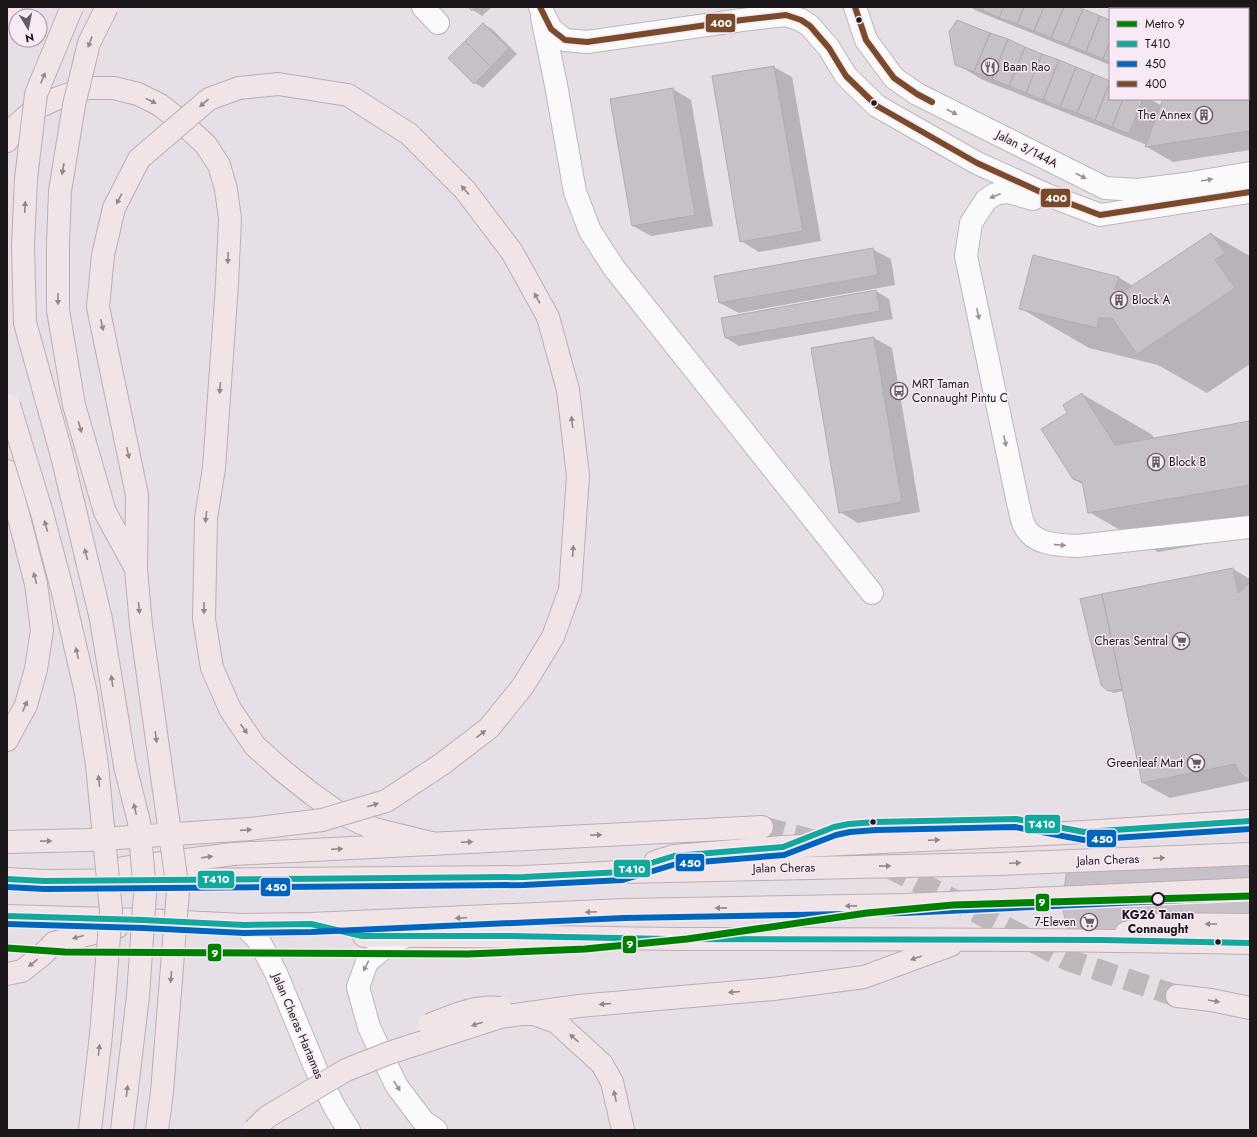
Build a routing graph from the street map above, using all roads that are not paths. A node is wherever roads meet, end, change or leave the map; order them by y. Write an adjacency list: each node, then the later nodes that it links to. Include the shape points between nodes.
1 (11, 7): 7 (highway)
2 (72, 7): 43 (highway, one-way to 2, bridge, via 138,996 145,893 139,822 125,766 102,619 61,452 25,323 23,246 26,179 36,94)
3 (107, 7): 18 (highway, one-way to 18, bridge, via 89,43 74,105 60,190 58,310 74,405 105,512)
4 (423, 7): 8 (street)
5 (540, 7): 9 (street, via 550,29 565,40); 10 (street)
6 (855, 7): 12 (street, Jalan 3/144A, one-way to 12, via 866,40 894,78 917,94 1105,188 1138,190)
7 (7, 17)
8 (438, 23)
9 (588, 42): 10 (street, via 564,57 556,72); 14 (street, via 742,20 786,16 801,20 810,26 829,48 846,76 878,106 977,163 1045,194)
10 (556, 85): 19 (street, via 575,192 590,230 606,256)
11 (7, 141): 24 (highway, one-way to 24, bridge, via 17,125 36,108 87,88 114,88 138,94 160,105 206,145 219,165 226,189 230,219 214,468 206,518 204,619 212,668 230,709 255,746 283,771 336,811 374,829)
12 (1250, 173)
13 (1250, 192): 14 (street)
14 (1100, 215): 17 (street, one-way to 17, via 1008,192 995,194 986,200 971,223 966,256 1024,526 1035,539 1056,545 1077,546)
15 (7, 395): 42 (highway, one-way to 15, bridge, via 111,911 97,764 86,693 62,589)
16 (7, 471): 20 (highway, one-way to 16, via 26,705 36,669 42,630 36,584)
17 (1247, 527)
18 (136, 569): 23 (highway, one-way to 18, bridge, via 87,840 250,829 322,820 386,800 442,764 489,728 523,686 553,637 570,590 578,476 568,390 548,317 512,252 465,190 409,134 348,95 278,84 239,88 209,99 139,159 114,208 103,255 98,307 137,495); 44 (highway, one-way to 44, bridge, via 142,632 178,891 162,1092)
19 (872, 593)
20 (7, 740)
21 (1250, 821): 26 (highway, one-way to 21, via 674,856 767,848)
22 (762, 827): 24 (highway, one-way to 22)
23 (7, 842)
24 (435, 844): 28 (highway, one-way to 24, via 233,854)
25 (1250, 854): 26 (highway, Jalan Cheras, one-way to 25, via 1000,864)
26 (622, 872): 28 (highway, Jalan Cheras, via 524,877)
27 (7, 879): 28 (highway, Jalan Cheras)
28 (44, 881)
29 (1250, 888): 32 (highway, one-way to 32, via 904,905 624,910)
30 (7, 916): 31 (highway)
31 (143, 920): 33 (highway); 39 (highway, one-way to 39, via 54,943 22,971)
32 (311, 924): 33 (highway); 35 (highway, via 362,936)
33 (244, 925): 47 (street, Jalan Cheras Hartamas, via 259,941 276,974 315,1067)
34 (1250, 925): 37 (highway, one-way to 37, via 1162,924)
35 (408, 936): 36 (highway); 48 (street, one-way to 48, via 391,942 367,962 358,987 369,1027 396,1085 423,1121)
36 (966, 940): 37 (highway); 46 (highway, one-way to 46, bridge, via 864,977 773,989 579,1006 500,1016 346,1070 267,1117)
37 (1102, 940): 38 (highway)
38 (1250, 943)
39 (7, 974)
40 (1177, 996): 41 (highway, one-way to 41)
41 (1250, 1008)
42 (90, 1130)
43 (122, 1130)
44 (156, 1130)
45 (241, 1130): 49 (highway, one-way to 45, bridge, via 612,1082 602,1064 578,1041 556,1022 527,1011 490,1007 467,1011 359,1050 302,1079)
46 (254, 1130)
47 (349, 1130)
48 (436, 1130)
49 (623, 1130)

